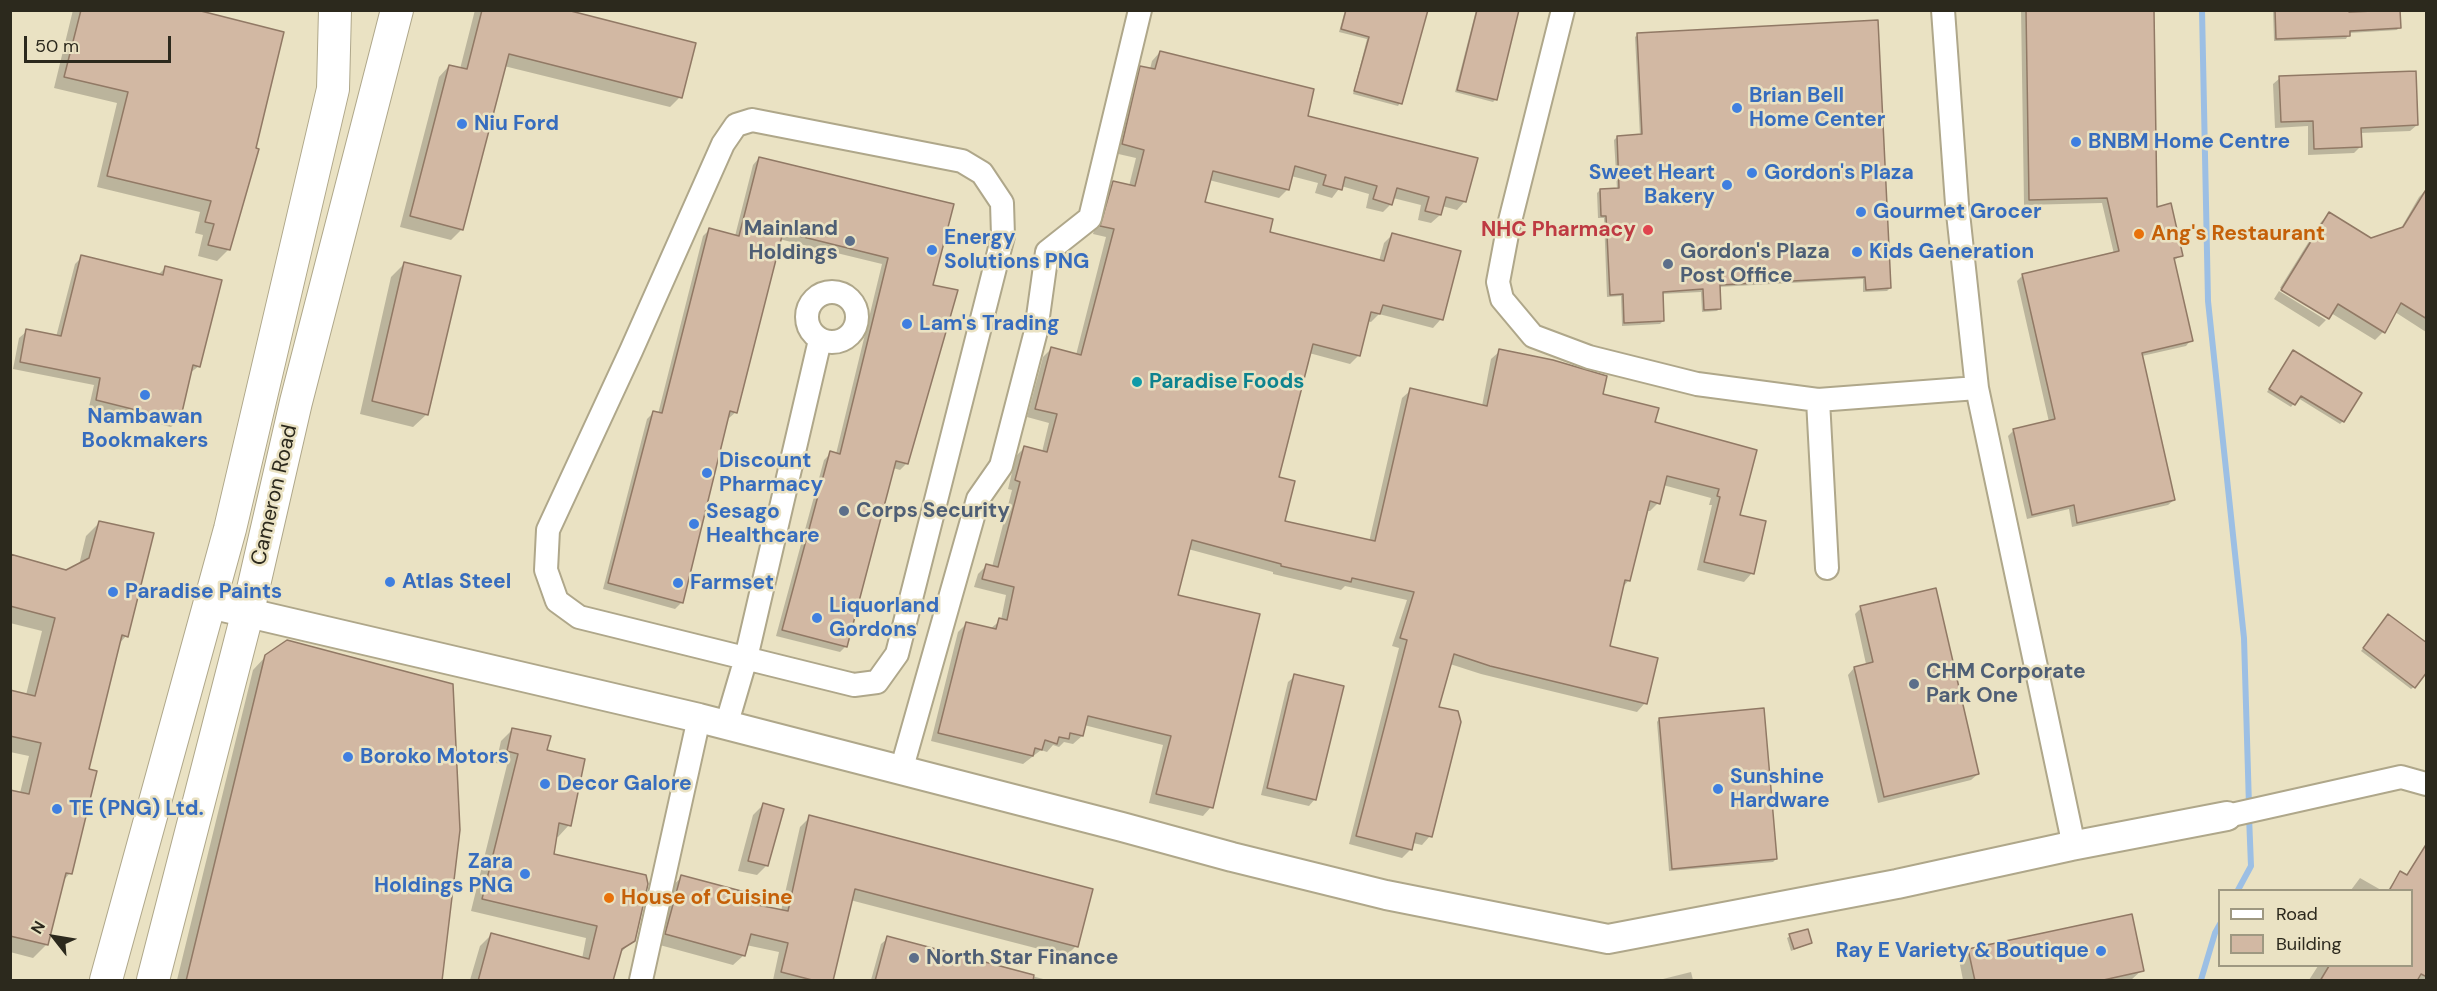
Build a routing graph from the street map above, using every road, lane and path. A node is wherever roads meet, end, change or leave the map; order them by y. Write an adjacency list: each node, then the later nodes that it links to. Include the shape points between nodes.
1 (335, 10): 10 (main road, Cameron Road, via 333,89)
2 (397, 10): 11 (main road, Cameron Road, via 296,402)
3 (1140, 10): 15 (street, via 1090,218 1047,252 1036,330 1001,466 978,499)
4 (1563, 10): 8 (street, via 1500,266 1502,299 1533,336 1589,357 1697,384)
5 (1943, 10): 7 (street, via 1957,204)
6 (820, 340): 12 (street)
7 (1977, 388): 8 (street); 18 (street)
8 (1818, 400): 9 (street)
9 (1827, 568)
10 (210, 604): 11 (street); 19 (main road, Cameron Road)
11 (248, 611): 13 (street); 20 (main road, Cameron Road)
12 (746, 658): 12 (street, via 579,617 557,601 546,570 549,531 723,144 736,125 752,120 962,161 982,173 1002,203 1003,236 897,654 877,682 854,685); 14 (street)
13 (699, 718): 14 (street); 21 (street)
14 (726, 726): 15 (street)
15 (901, 771): 18 (street, via 1386,895 1608,939)
16 (2427, 784): 17 (street, via 2401,777)
17 (2227, 816): 18 (street)
18 (2071, 846)
19 (106, 981)
20 (153, 981)
21 (641, 981)

